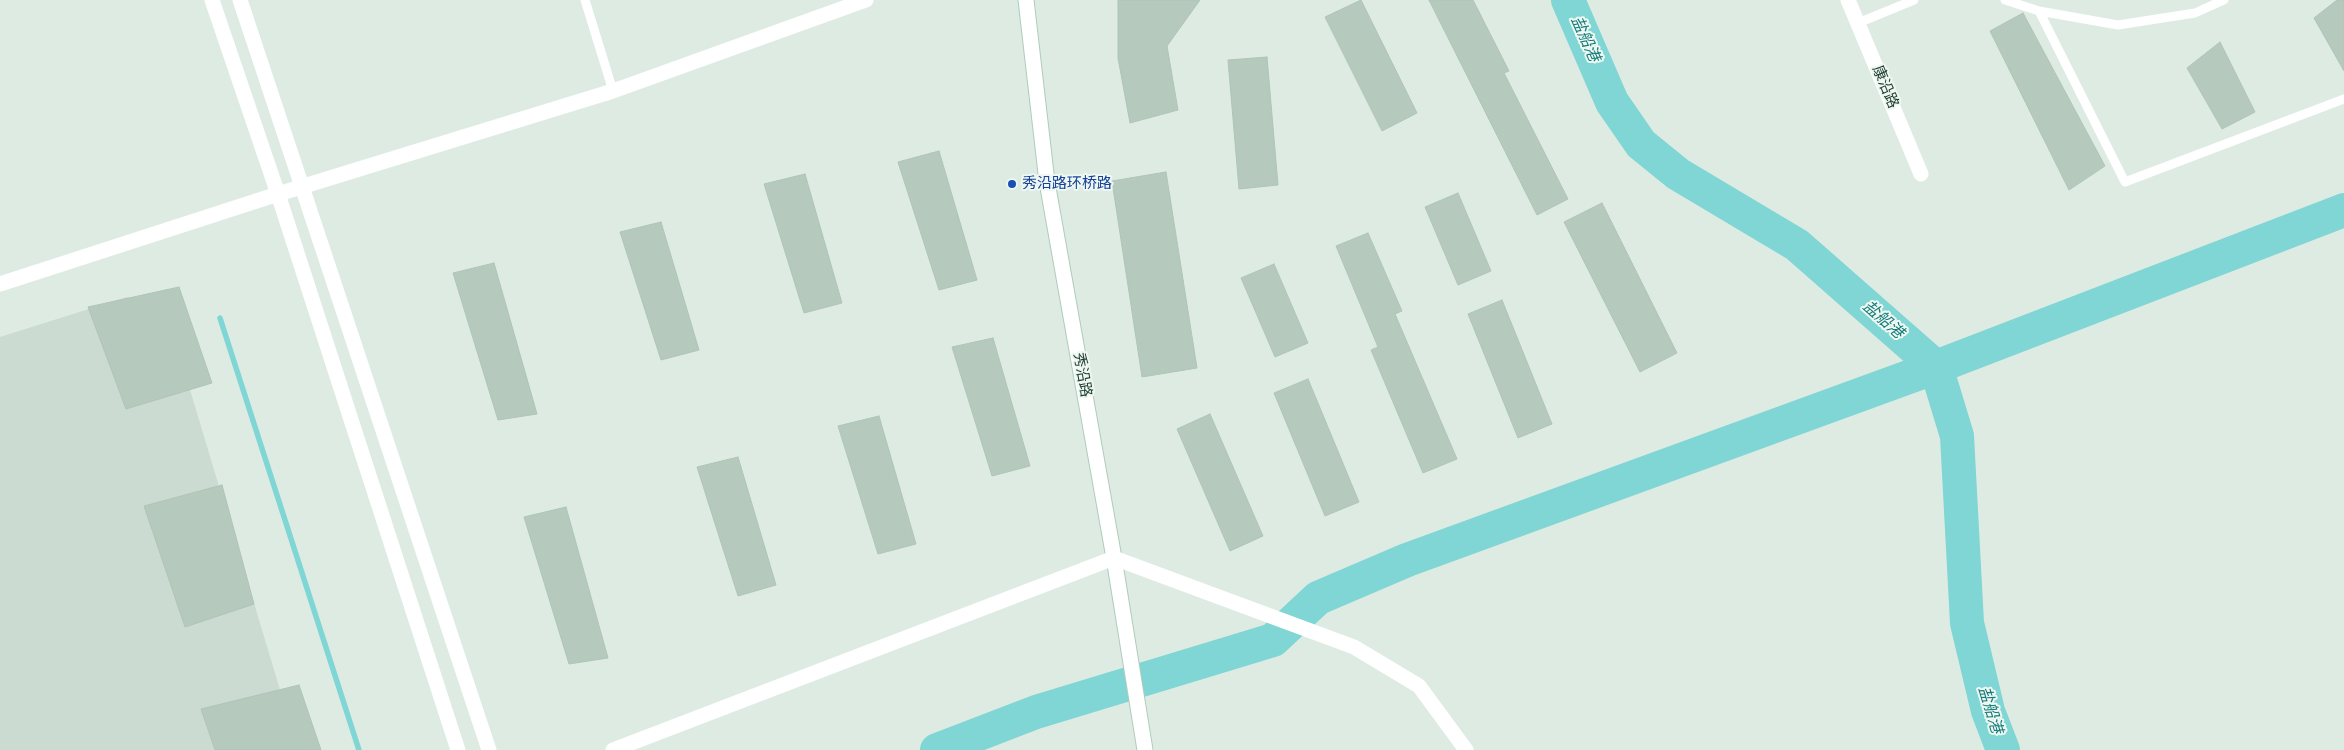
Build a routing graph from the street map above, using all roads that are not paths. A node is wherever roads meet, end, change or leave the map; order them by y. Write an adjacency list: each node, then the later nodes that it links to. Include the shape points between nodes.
1 (212, 0): 16 (street)
2 (240, 0): 15 (street)
3 (585, 0): 12 (lane)
4 (866, 0): 12 (street)
5 (1026, 0): 18 (street, 秀沿路, via 1047,182)
6 (1848, 0): 11 (street, 康沿路)
7 (1914, 0): 11 (lane)
8 (2005, 0): 10 (lane)
9 (2224, 0): 10 (lane, via 2195,13 2118,25)
10 (2039, 11): 13 (lane, via 2125,182)
11 (1858, 23): 14 (street, 康沿路)
12 (613, 91): 15 (street)
13 (2344, 99)
14 (1921, 174)
15 (301, 186): 16 (street); 20 (street)
16 (278, 194): 17 (street); 19 (street)
17 (0, 284)
18 (1114, 558): 21 (street); 22 (street, 秀沿路); 23 (street, via 1354,648 1419,686)
19 (458, 750)
20 (490, 750)
21 (613, 750)
22 (1145, 750)
23 (1466, 750)

